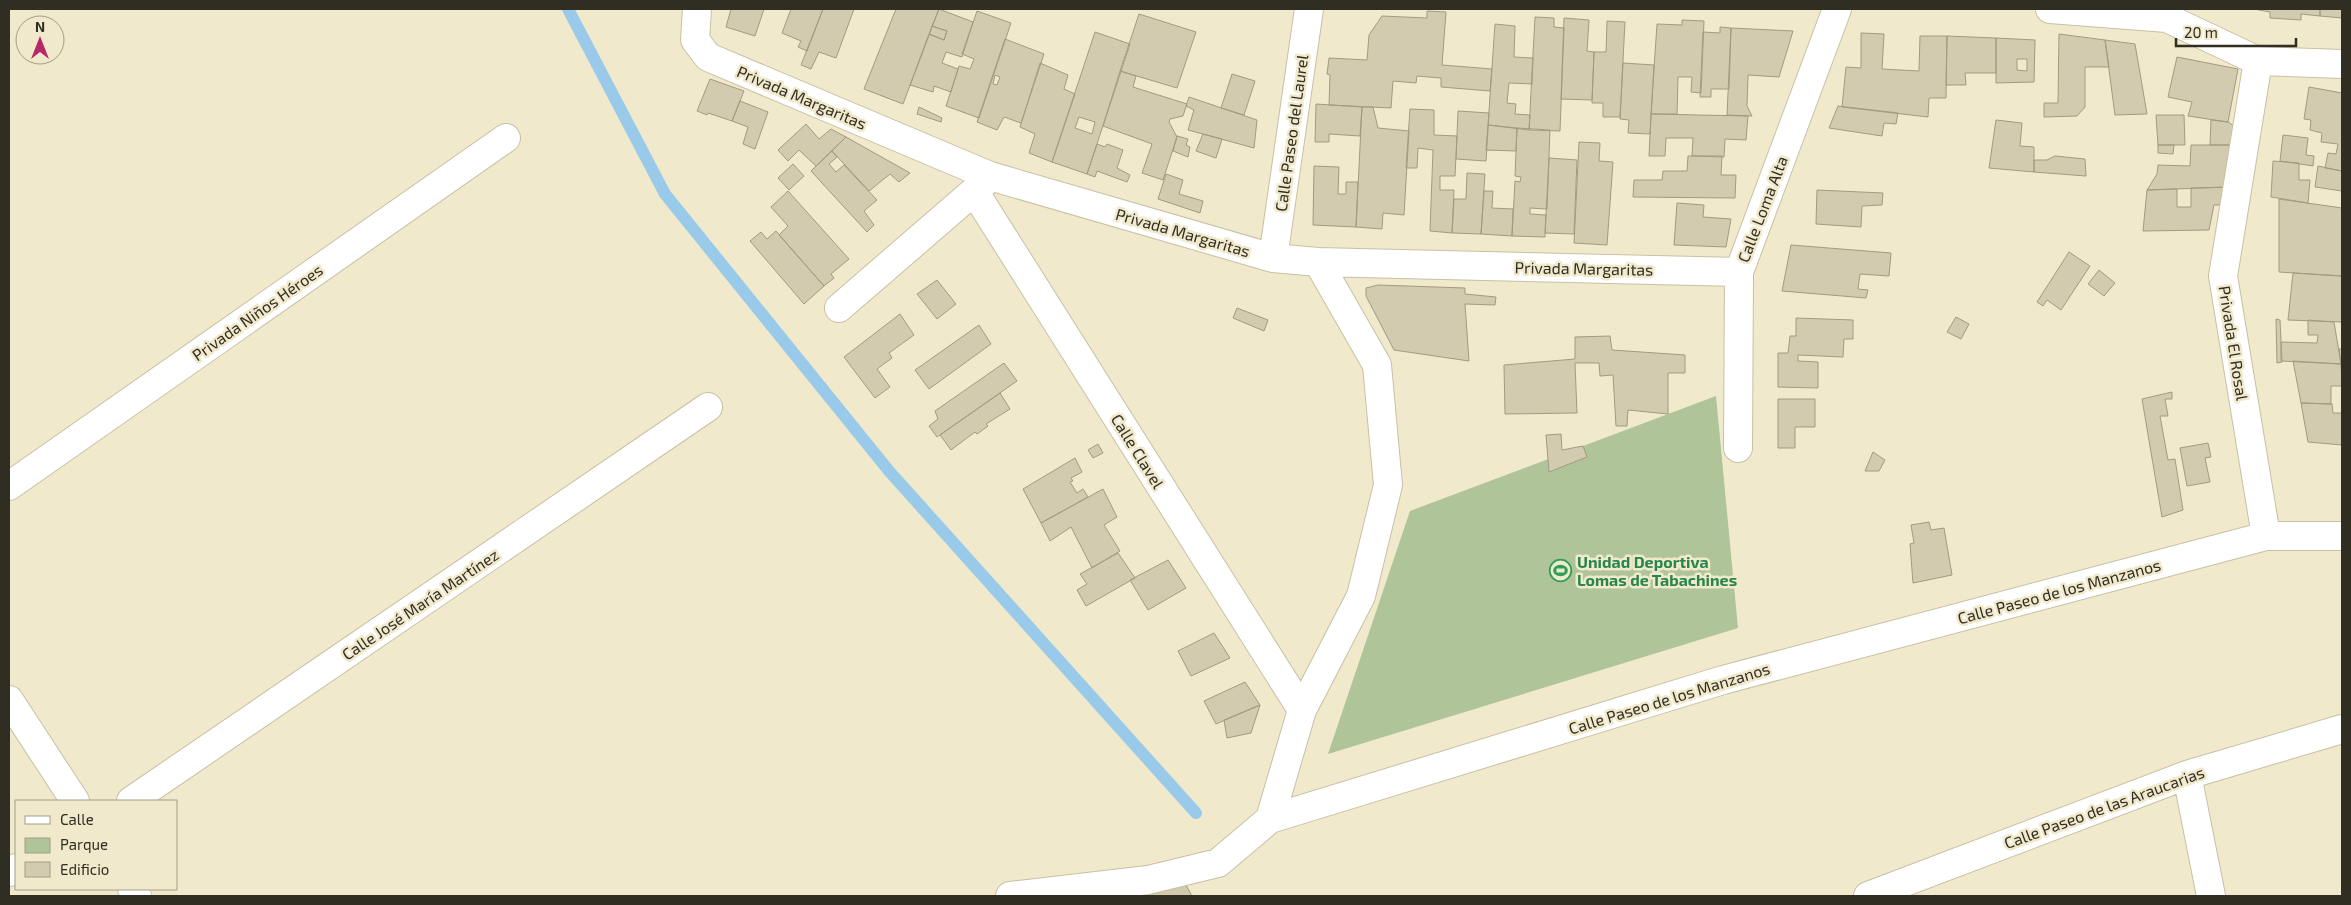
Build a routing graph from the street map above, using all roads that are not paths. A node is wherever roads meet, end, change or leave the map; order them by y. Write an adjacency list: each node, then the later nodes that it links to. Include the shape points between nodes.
1 (697, 9): 8 (street, Privada Margaritas, via 695,40 708,58)
2 (1309, 9): 9 (street, Calle Paseo del Laurel)
3 (1837, 9): 11 (street, Calle Loma Alta)
4 (2050, 9): 5 (street, via 2167,18)
5 (2258, 61): 6 (street); 16 (street, Privada El Rosal, via 2223,276)
6 (2342, 64)
7 (506, 138): 15 (street, Privada Niños Héroes)
8 (982, 184): 9 (street, Privada Margaritas); 12 (street); 19 (street, Calle Clavel)
9 (1273, 258): 10 (street, Privada Margaritas)
10 (1318, 262): 11 (street, Privada Margaritas); 19 (street, via 1377,365 1388,485 1361,596)
11 (1739, 272): 14 (street, Calle Loma Alta)
12 (839, 308)
13 (708, 406): 23 (street, Calle José María Martínez)
14 (1738, 448)
15 (9, 486)
16 (2266, 536): 17 (street, Calle Paseo de los Manzanos); 24 (street, Calle Paseo de los Manzanos, via 1723,680)
17 (2342, 536)
18 (9, 700): 22 (street)
19 (1302, 710): 24 (street)
20 (2342, 728): 21 (street, Calle Paseo de las Araucarias)
21 (2186, 775): 26 (street, Calle Paseo de las Araucarias); 27 (street)
22 (74, 800)
23 (132, 800)
24 (1270, 819): 25 (street, Calle Paseo de los Manzanos, via 1218,863 1148,880)
25 (1010, 896)
26 (1868, 896)
27 (2212, 896)

